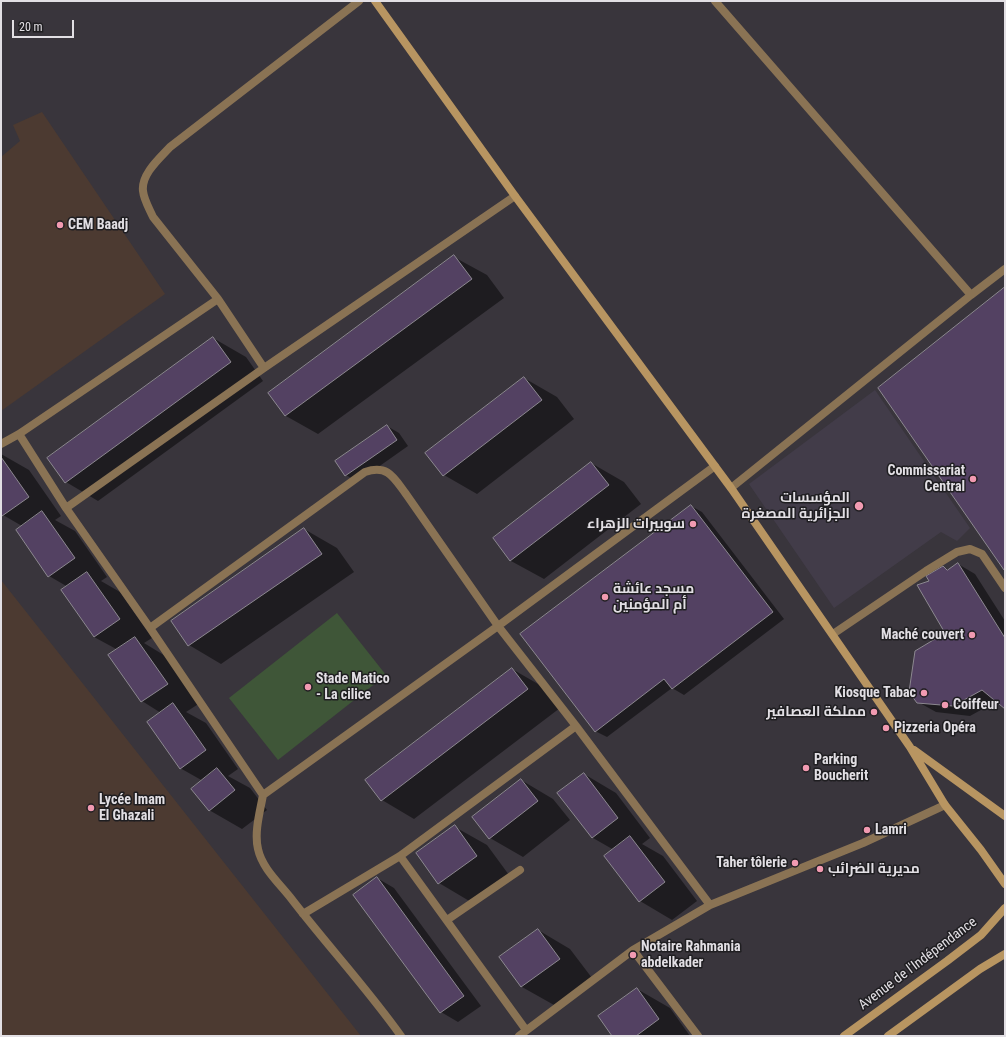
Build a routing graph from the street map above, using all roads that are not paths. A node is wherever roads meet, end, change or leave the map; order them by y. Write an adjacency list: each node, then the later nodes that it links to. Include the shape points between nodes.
1 (359, 1): 7 (street, via 170,147 146,176 143,189 153,217)
2 (374, 1): 4 (main road)
3 (715, 1): 6 (street)
4 (515, 196): 8 (street); 11 (main road)
5 (1005, 269): 6 (street)
6 (971, 295): 12 (street)
7 (218, 299): 8 (street); 9 (street)
8 (264, 368): 13 (street)
9 (19, 434): 10 (street); 13 (street)
10 (1, 444)
11 (715, 466): 12 (main road); 15 (street)
12 (731, 488): 17 (main road)
13 (66, 508): 16 (street)
14 (1005, 588): 17 (street, via 982,554 970,549 957,552)
15 (498, 626): 16 (street, via 391,474 374,469 352,481); 18 (street); 20 (street)
16 (150, 628): 20 (street)
17 (833, 634): 19 (main road)
18 (576, 726): 23 (street); 26 (street)
19 (910, 747): 21 (main road); 22 (main road)
20 (263, 795): 28 (street, via 257,836 258,850 264,864)
21 (945, 805): 25 (main road); 26 (street, via 863,843)
22 (1005, 816)
23 (400, 856): 28 (street); 29 (street)
24 (520, 870): 29 (street)
25 (1005, 884)
26 (710, 905): 30 (street)
27 (1005, 908): 36 (main road, Avenue de l'Indépendance, via 981,935)
28 (303, 914): 33 (street)
29 (447, 920): 32 (street)
30 (633, 950): 32 (street); 35 (street)
31 (1005, 954): 37 (main road, via 980,969)
32 (526, 1030): 34 (street)
33 (401, 1036)
34 (519, 1036)
35 (698, 1036)
36 (844, 1036)
37 (888, 1036)

